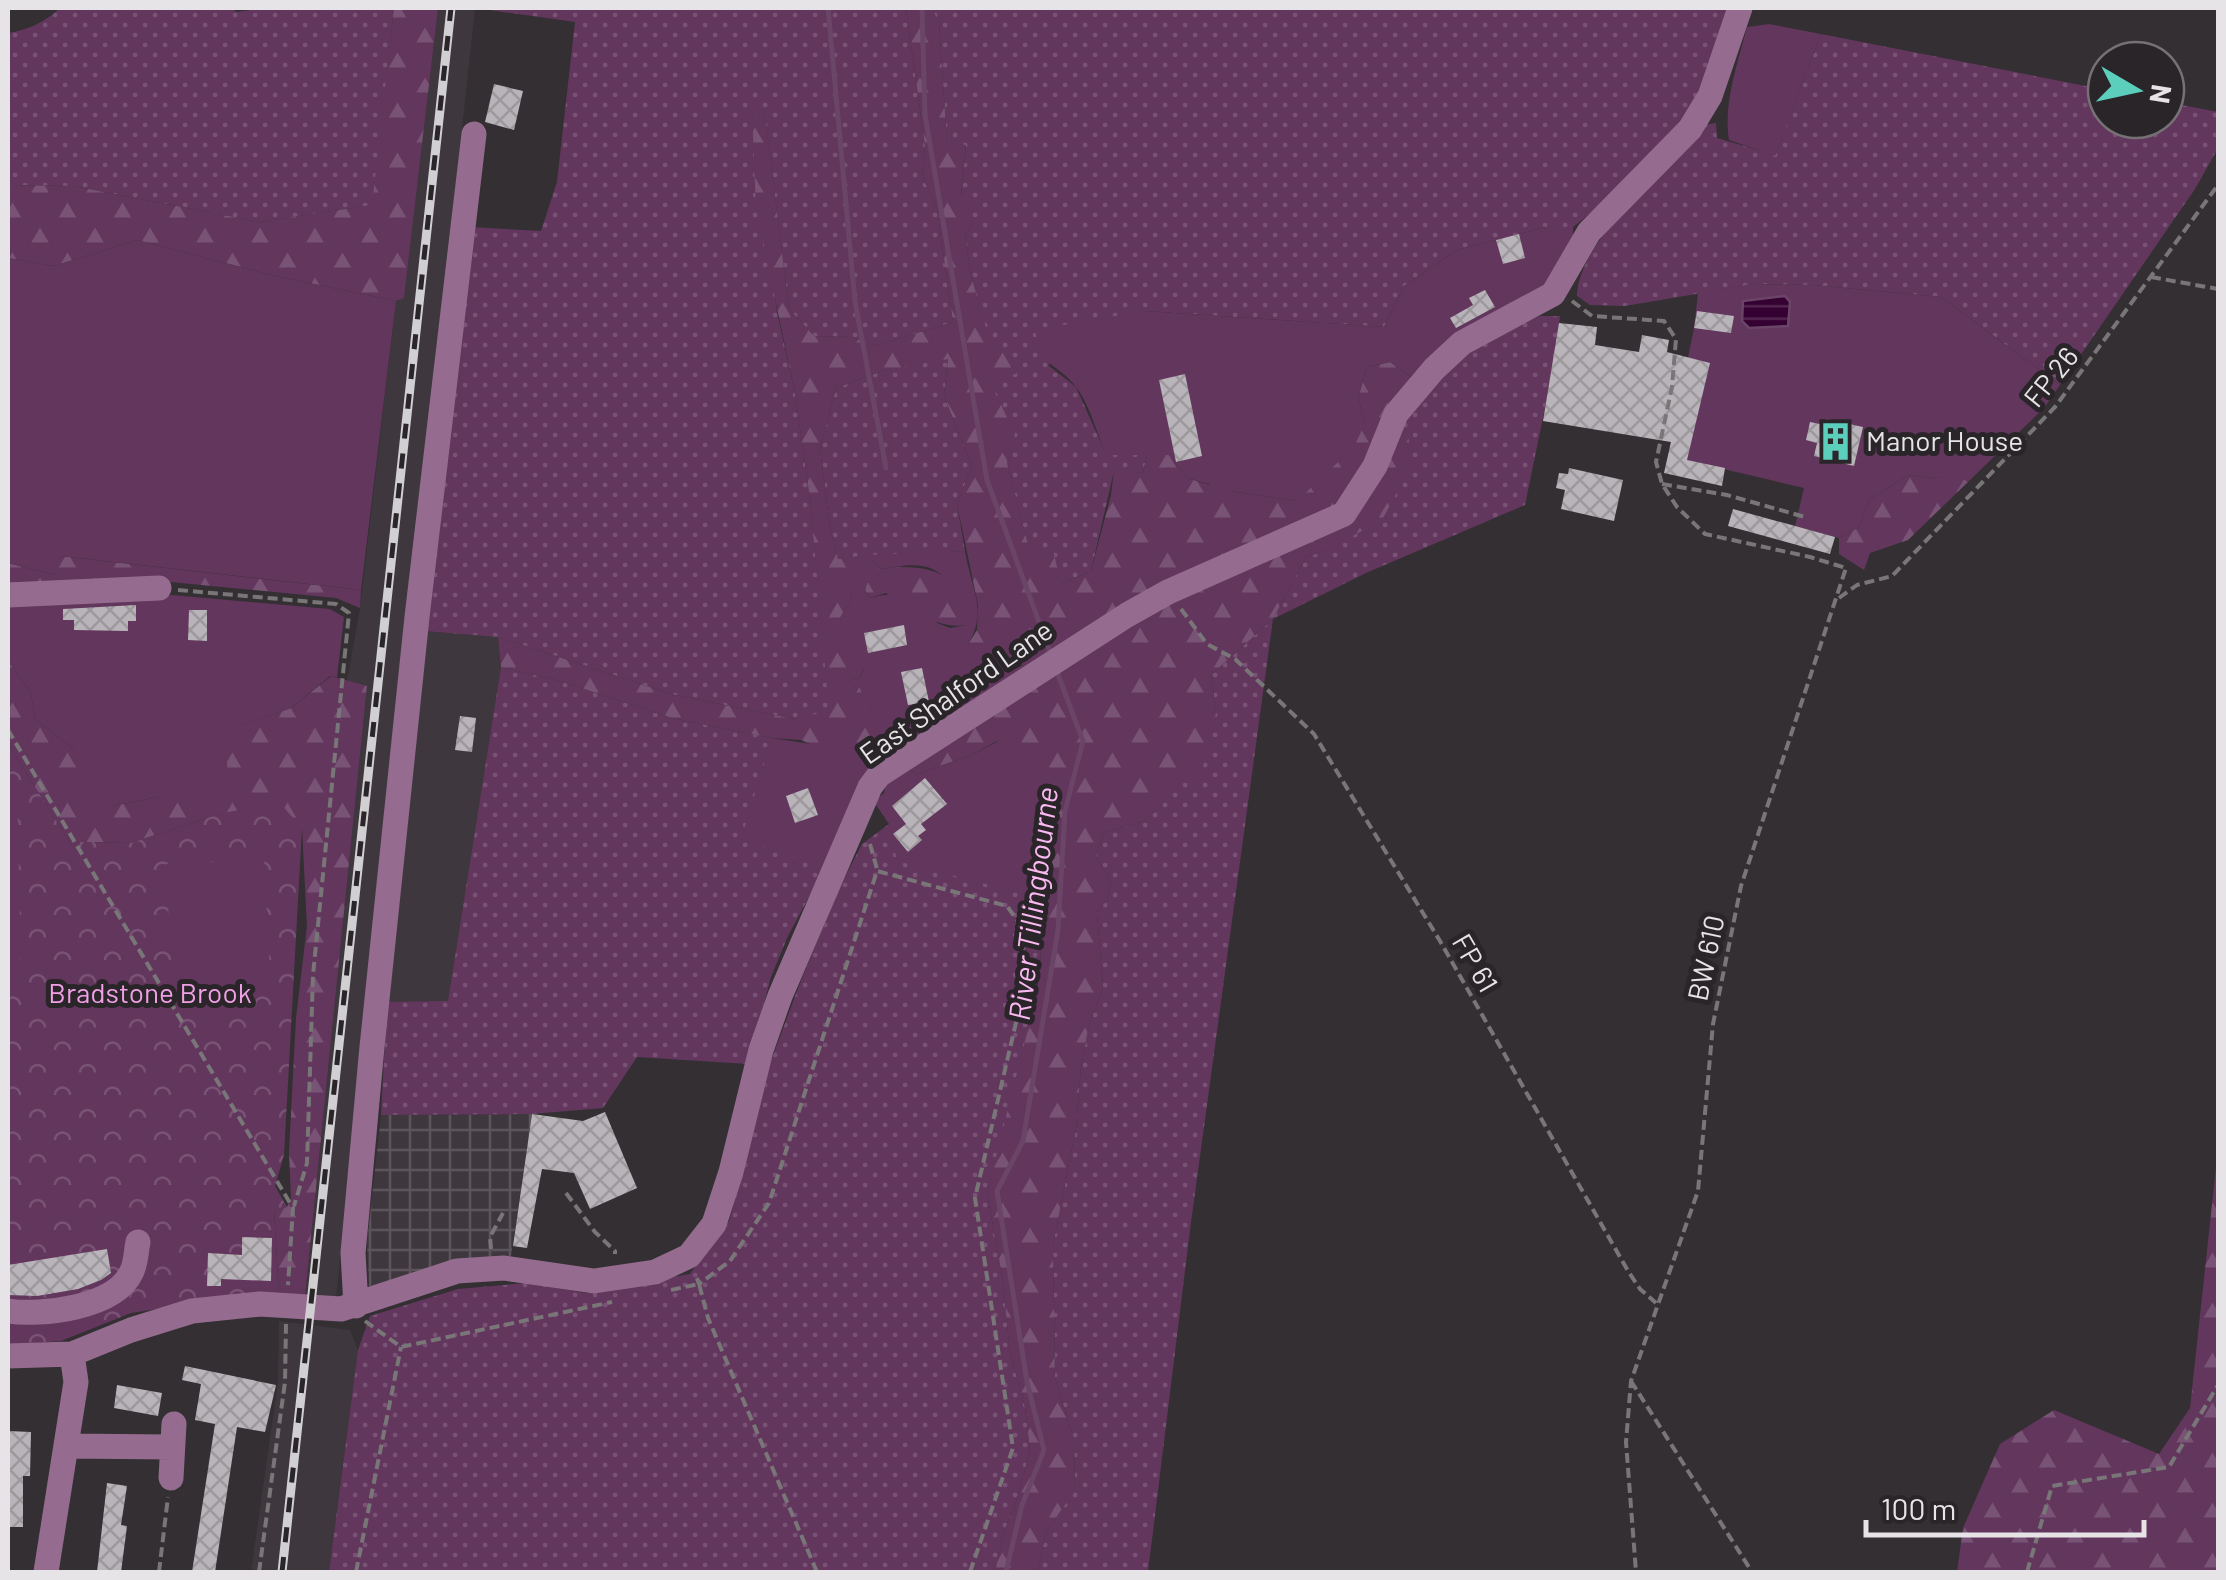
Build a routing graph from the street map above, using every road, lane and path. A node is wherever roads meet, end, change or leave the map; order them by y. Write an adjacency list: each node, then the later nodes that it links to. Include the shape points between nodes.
1 (1740, 8): 4 (street, East Shalford Lane, via 1710,96 1690,129 1588,232)
2 (474, 134): 26 (street, via 372,1047 353,1253)
3 (2218, 186): 5 (path, FP 26)
4 (1565, 274): 7 (path, via 1570,300 1592,316 1664,320 1676,339 1656,462); 10 (street, East Shalford Lane, via 1553,294 1462,343 1434,369 1396,414 1375,466 1344,514)
5 (2151, 277): 6 (path); 12 (path, FP 26, via 2056,407 1906,562 1892,576 1856,585)
6 (2218, 289)
7 (1662, 484): 8 (path); 12 (path, via 1705,534 1846,568)
8 (1805, 517)
9 (159, 588): 11 (street); 15 (path, via 336,604 349,614 313,975 307,1163)
10 (1168, 592): 21 (street, East Shalford Lane, via 1067,651 870,787 768,1032 714,1224 689,1256); 23 (path, FP 61, via 1207,644 1235,659 1314,734 1628,1271)
11 (8, 594)
12 (1839, 598): 23 (path, BW 610, via 1742,886 1713,1024 1698,1191)
13 (8, 730): 15 (path)
14 (566, 1193): 21 (path, via 615,1250)
15 (293, 1208): 24 (path)
16 (503, 1212): 18 (path, via 490,1237)
17 (138, 1242): 25 (street, via 131,1274 113,1292 31,1315)
18 (494, 1269): 21 (street, East Shalford Lane); 26 (street, East Shalford Lane, via 457,1272)
19 (696, 1269): 20 (path)
20 (699, 1284): 22 (path); 38 (path); 39 (path, via 730,1261 769,1203 877,871 1008,906 1024,930 1018,1014 975,1198 1012,1448)
21 (617, 1289): 27 (path)
22 (662, 1292)
23 (1656, 1304): 30 (path, BW 610)
24 (306, 1307): 26 (street, East Shalford Lane); 28 (street, East Shalford Lane, via 192,1310); 36 (path, via 286,1382)
25 (8, 1311)
26 (362, 1316): 27 (path)
27 (400, 1347): 37 (path)
28 (72, 1354): 29 (street); 32 (street, via 76,1382)
29 (8, 1356)
30 (1631, 1381): 40 (path, BW 610, via 1626,1442); 41 (path)
31 (2218, 1385): 42 (path, via 2169,1467 2052,1486)
32 (67, 1446): 33 (street, via 173,1436); 34 (street)
33 (171, 1478): 35 (path)
34 (46, 1572)
35 (159, 1572)
36 (259, 1572)
37 (356, 1572)
38 (817, 1572)
39 (970, 1572)
40 (1636, 1572)
41 (1752, 1572)
42 (2027, 1572)

